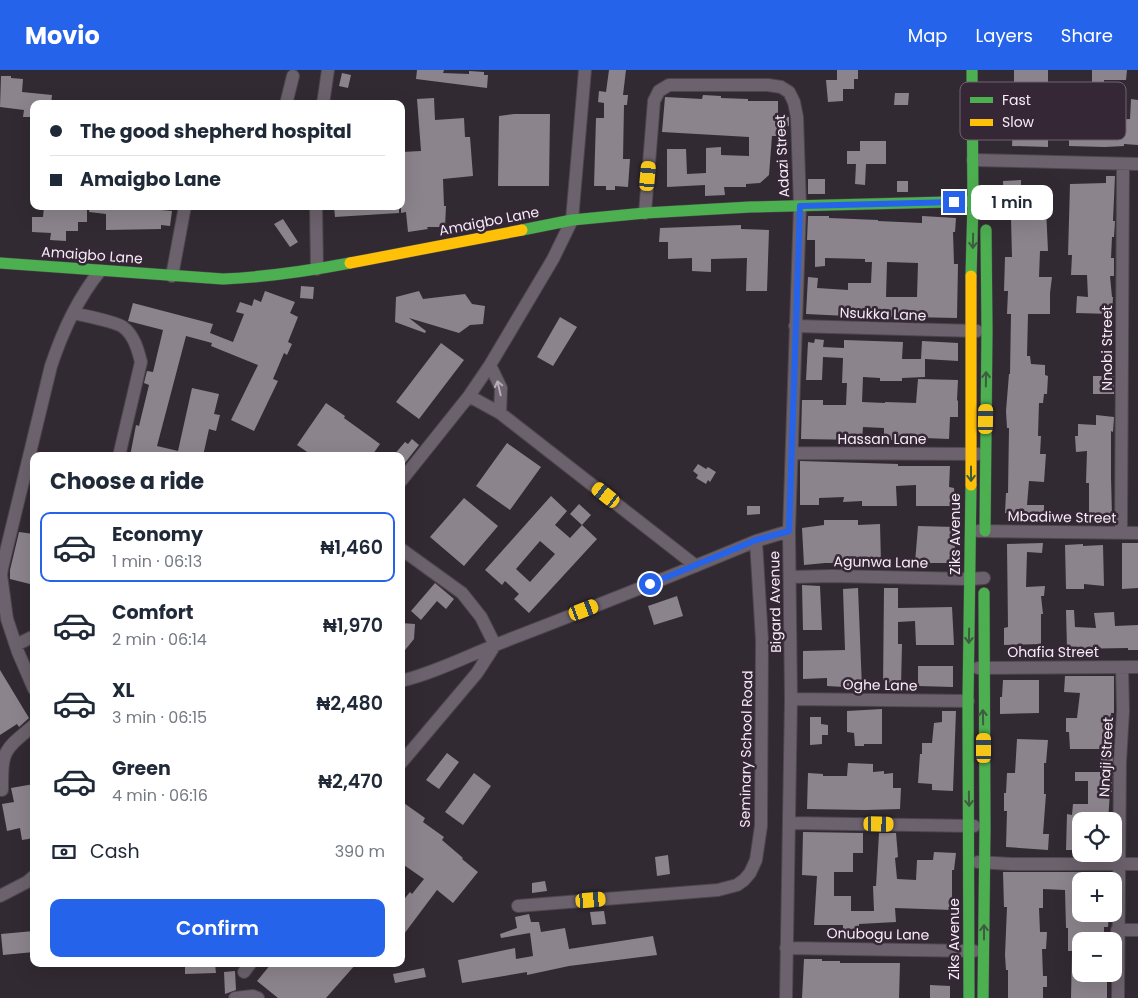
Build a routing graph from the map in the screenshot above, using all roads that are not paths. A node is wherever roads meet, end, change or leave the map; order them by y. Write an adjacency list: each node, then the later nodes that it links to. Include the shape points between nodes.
1 (328, 70): 5 (street)
2 (585, 70): 15 (street)
3 (293, 76): 4 (street)
4 (287, 100)
5 (324, 100)
6 (981, 140): 7 (main road, Ziks Avenue)
7 (983, 160): 8 (street); 10 (main road, Ziks Avenue)
8 (1123, 164): 9 (street); 36 (street, Nnobi Street)
9 (1138, 164)
10 (974, 202): 11 (main road, Amaigbo Lane); 22 (main road, Amaigbo Lane, via 986,205); 23 (main road, Ziks Avenue, one-way to 23)
11 (800, 206): 14 (main road, Amaigbo Lane); 14 (street, Adazi Street, via 797,117 789,92 768,85 669,85 659,91 654,102); 21 (street, Bigard Avenue)
12 (184, 210): 19 (street)
13 (316, 210): 17 (street)
14 (645, 213): 15 (main road, Amaigbo Lane)
15 (572, 220): 17 (main road, Amaigbo Lane); 24 (street)
16 (0, 263): 18 (main road, Amaigbo Lane)
17 (317, 269): 19 (main road, Amaigbo Lane, via 247,278)
18 (100, 272): 19 (main road, Amaigbo Lane); 20 (street)
19 (172, 276)
20 (73, 313): 27 (street, via 51,366); 28 (street, via 122,326 138,352 141,362)
21 (795, 326): 23 (street, Nsukka Lane); 30 (street, Bigard Avenue)
22 (987, 330): 23 (street, Nsukka Lane); 32 (main road, one-way to 22)
23 (970, 331): 31 (main road, Ziks Avenue)
24 (490, 365): 25 (street); 26 (street, one-way to 24, via 502,388)
25 (469, 396): 26 (street); 33 (street)
26 (500, 413): 41 (street)
27 (30, 452)
28 (120, 452)
29 (30, 453): 46 (street, via 1,575)
30 (793, 453): 31 (street, Hassan Lane); 34 (street, Bigard Avenue)
31 (970, 454): 32 (street, Hassan Lane); 35 (main road, Ziks Avenue, one-way to 35)
32 (985, 454): 38 (main road)
33 (405, 476)
34 (789, 531): 39 (street); 43 (street, Bigard Avenue)
35 (971, 531): 38 (street, Mbadiwe Street); 44 (main road, Ziks Avenue)
36 (1121, 533): 37 (street, Mbadiwe Street); 38 (street, Mbadiwe Street)
37 (1138, 533)
38 (985, 535)
39 (756, 540): 41 (street); 68 (street, Seminary School Road, via 762,640 761,826 756,860 750,873 736,885 718,890)
40 (405, 552): 47 (street, via 462,593 481,617)
41 (696, 566): 47 (street)
42 (984, 573): 44 (street, Agunwa Lane); 49 (main road, Ziks Avenue)
43 (791, 576): 44 (street, Agunwa Lane); 54 (street, Bigard Avenue)
44 (970, 579): 51 (main road, Ziks Avenue, one-way to 51)
45 (30, 638): 46 (street)
46 (16, 645): 52 (street)
47 (495, 645): 53 (street); 57 (street, via 477,673)
48 (1138, 667): 50 (street, Ohafia Street)
49 (983, 668): 50 (street, Ohafia Street); 51 (street, Ohafia Street); 61 (main road, Ziks Avenue, one-way to 49)
50 (1122, 668): 64 (street, Nnaji Street, via 1124,711)
51 (968, 669): 55 (main road, Ziks Avenue)
52 (30, 679)
53 (405, 680)
54 (791, 699): 55 (street, Oghe Lane); 59 (street, Bigard Avenue)
55 (968, 701): 60 (main road, Ziks Avenue, one-way to 60)
56 (30, 728): 58 (street, via 10,745 4,755)
57 (405, 758)
58 (2, 790)
59 (789, 823): 60 (street); 71 (street, Bigard Avenue)
60 (969, 826): 61 (street); 62 (main road, Ziks Avenue)
61 (985, 827): 63 (main road, Ziks Avenue)
62 (969, 862): 63 (street); 73 (main road, Ziks Avenue)
63 (985, 862): 64 (street); 72 (main road, Ziks Avenue, one-way to 63)
64 (1118, 864): 65 (street); 69 (street, Nnaji Street)
65 (1138, 864)
66 (30, 879): 67 (street)
67 (0, 896)
68 (518, 906)
69 (1117, 930): 70 (street); 79 (street, Nnaji Street)
70 (1138, 930)
71 (786, 948): 73 (street, Onubogu Lane); 76 (street, Bigard Avenue)
72 (984, 950): 73 (street, Onubogu Lane); 78 (main road, Ziks Avenue)
73 (969, 951): 77 (main road, Ziks Avenue)
74 (235, 998): 75 (street)
75 (258, 998)
76 (786, 998)
77 (969, 998)
78 (983, 998)
79 (1118, 998)

